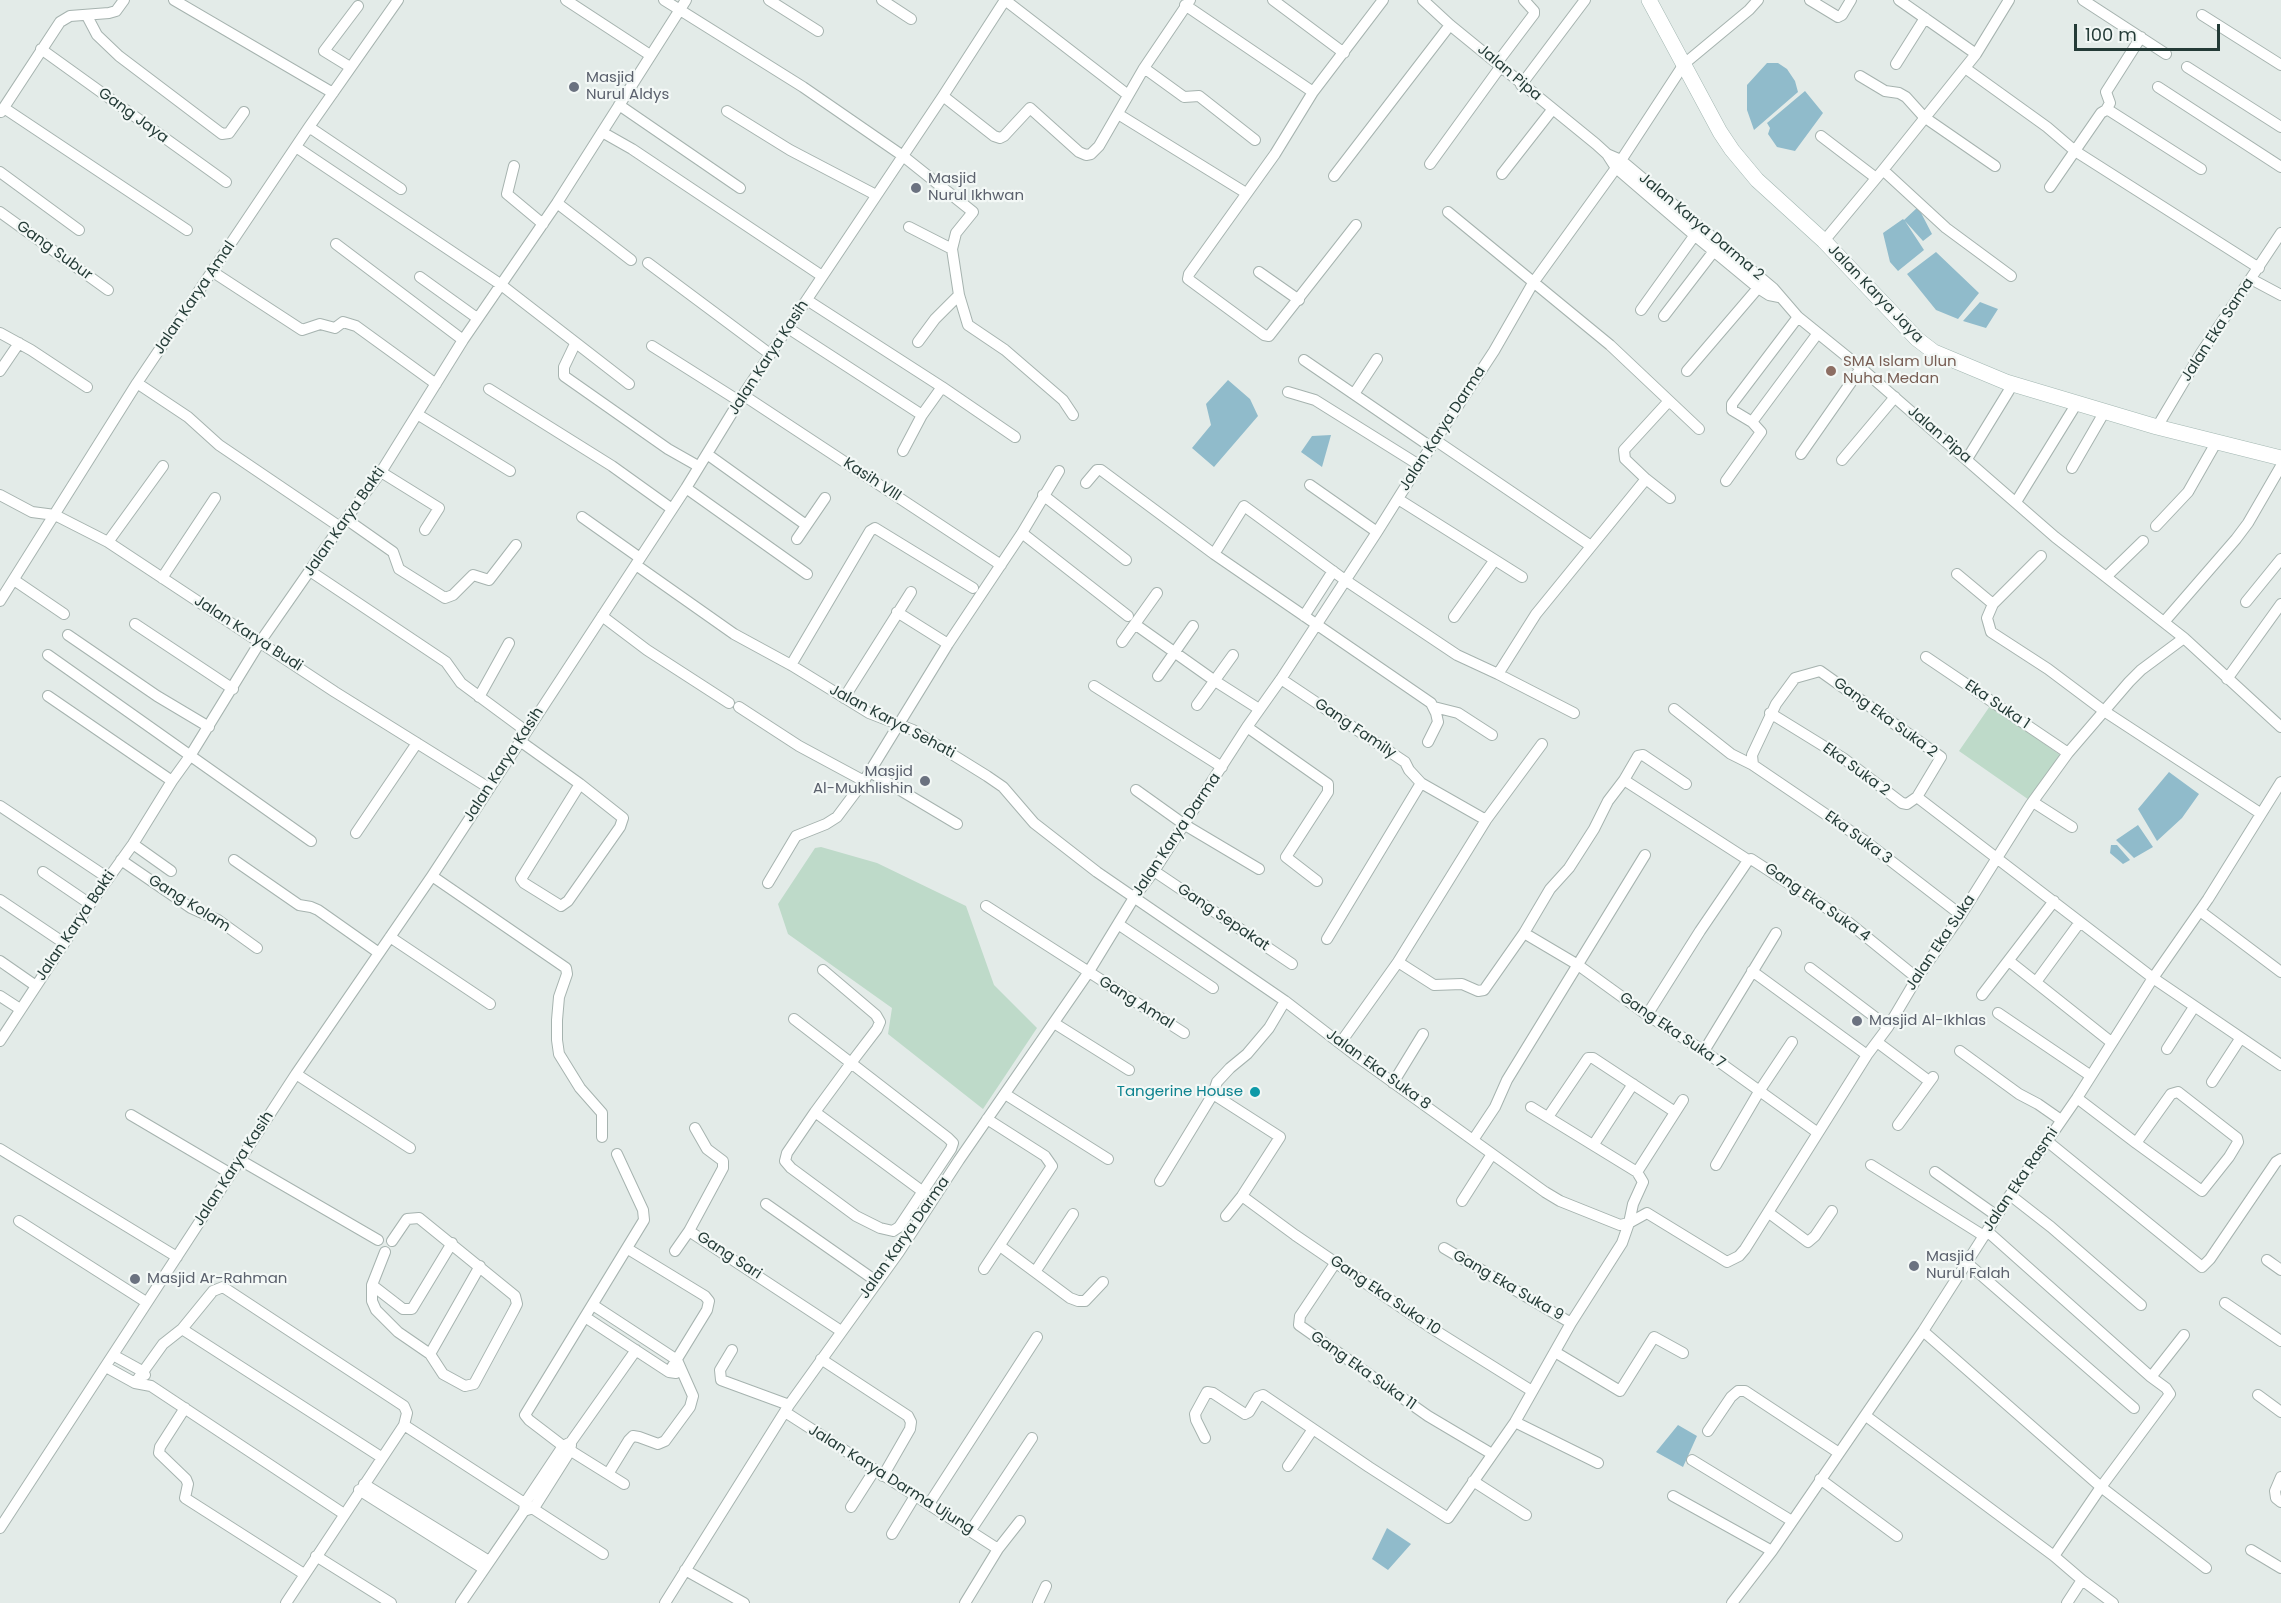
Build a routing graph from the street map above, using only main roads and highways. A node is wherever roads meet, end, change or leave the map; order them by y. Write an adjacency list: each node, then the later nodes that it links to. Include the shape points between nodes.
1 (1649, 0): 2 (main road, Jalan Karya Jaya, via 1720,132 1756,180 1824,241 1934,352 2013,384 2157,427)
2 (2281, 458)

